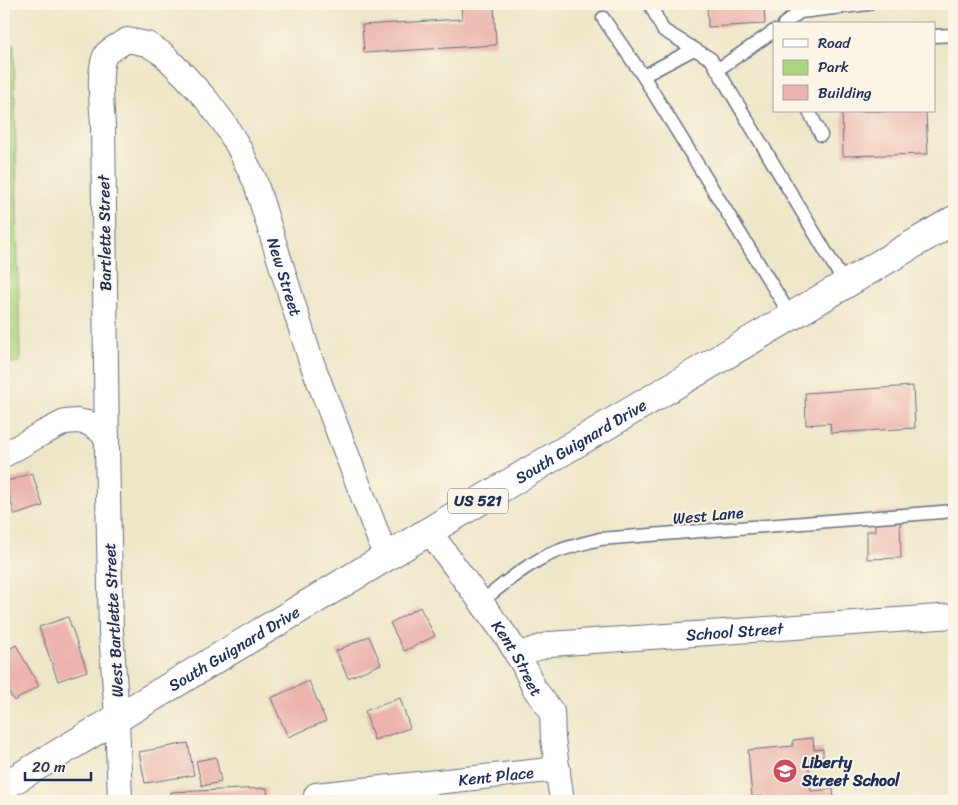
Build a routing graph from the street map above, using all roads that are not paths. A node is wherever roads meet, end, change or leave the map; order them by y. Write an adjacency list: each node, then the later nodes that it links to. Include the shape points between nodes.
1 (650, 4): 9 (lane, via 663,30)
2 (868, 4): 4 (lane, via 800,12)
3 (603, 18): 11 (lane)
4 (787, 22)
5 (773, 32): 10 (lane)
6 (954, 35): 7 (lane)
7 (936, 36)
8 (127, 40): 17 (street, Bartlette Street, via 106,53 100,84); 21 (street, New Street, via 147,44 162,54 206,99 238,146 255,181 310,358)
9 (694, 49): 10 (lane, via 711,59); 11 (lane)
10 (717, 70): 15 (lane)
11 (643, 76): 16 (lane)
12 (810, 112): 13 (lane)
13 (821, 135)
14 (954, 220): 15 (highway, South Guignard Drive / US 521)
15 (845, 284): 16 (highway, South Guignard Drive / US 521)
16 (791, 316): 20 (highway, South Guignard Drive / US 521)
17 (107, 438): 18 (street, via 88,423 65,422); 25 (street, West Bartlette Street, via 111,632)
18 (4, 455)
19 (954, 511): 22 (lane, West Lane, via 600,540 546,556)
20 (429, 531): 21 (highway, South Guignard Drive / US 521); 22 (street, Kent Street)
21 (386, 557): 25 (highway, South Guignard Drive / US 521)
22 (481, 602): 24 (street, Kent Street)
23 (954, 616): 24 (street, School Street, via 550,644)
24 (517, 655): 26 (street, Kent Street, via 534,688 552,712)
25 (117, 718): 27 (highway, South Guignard Drive / US 521); 29 (street, West Bartlette Street)
26 (558, 769): 28 (street, Kent Place); 30 (street, Kent Street)
27 (4, 786)
28 (316, 795)
29 (120, 801)
30 (562, 801)

